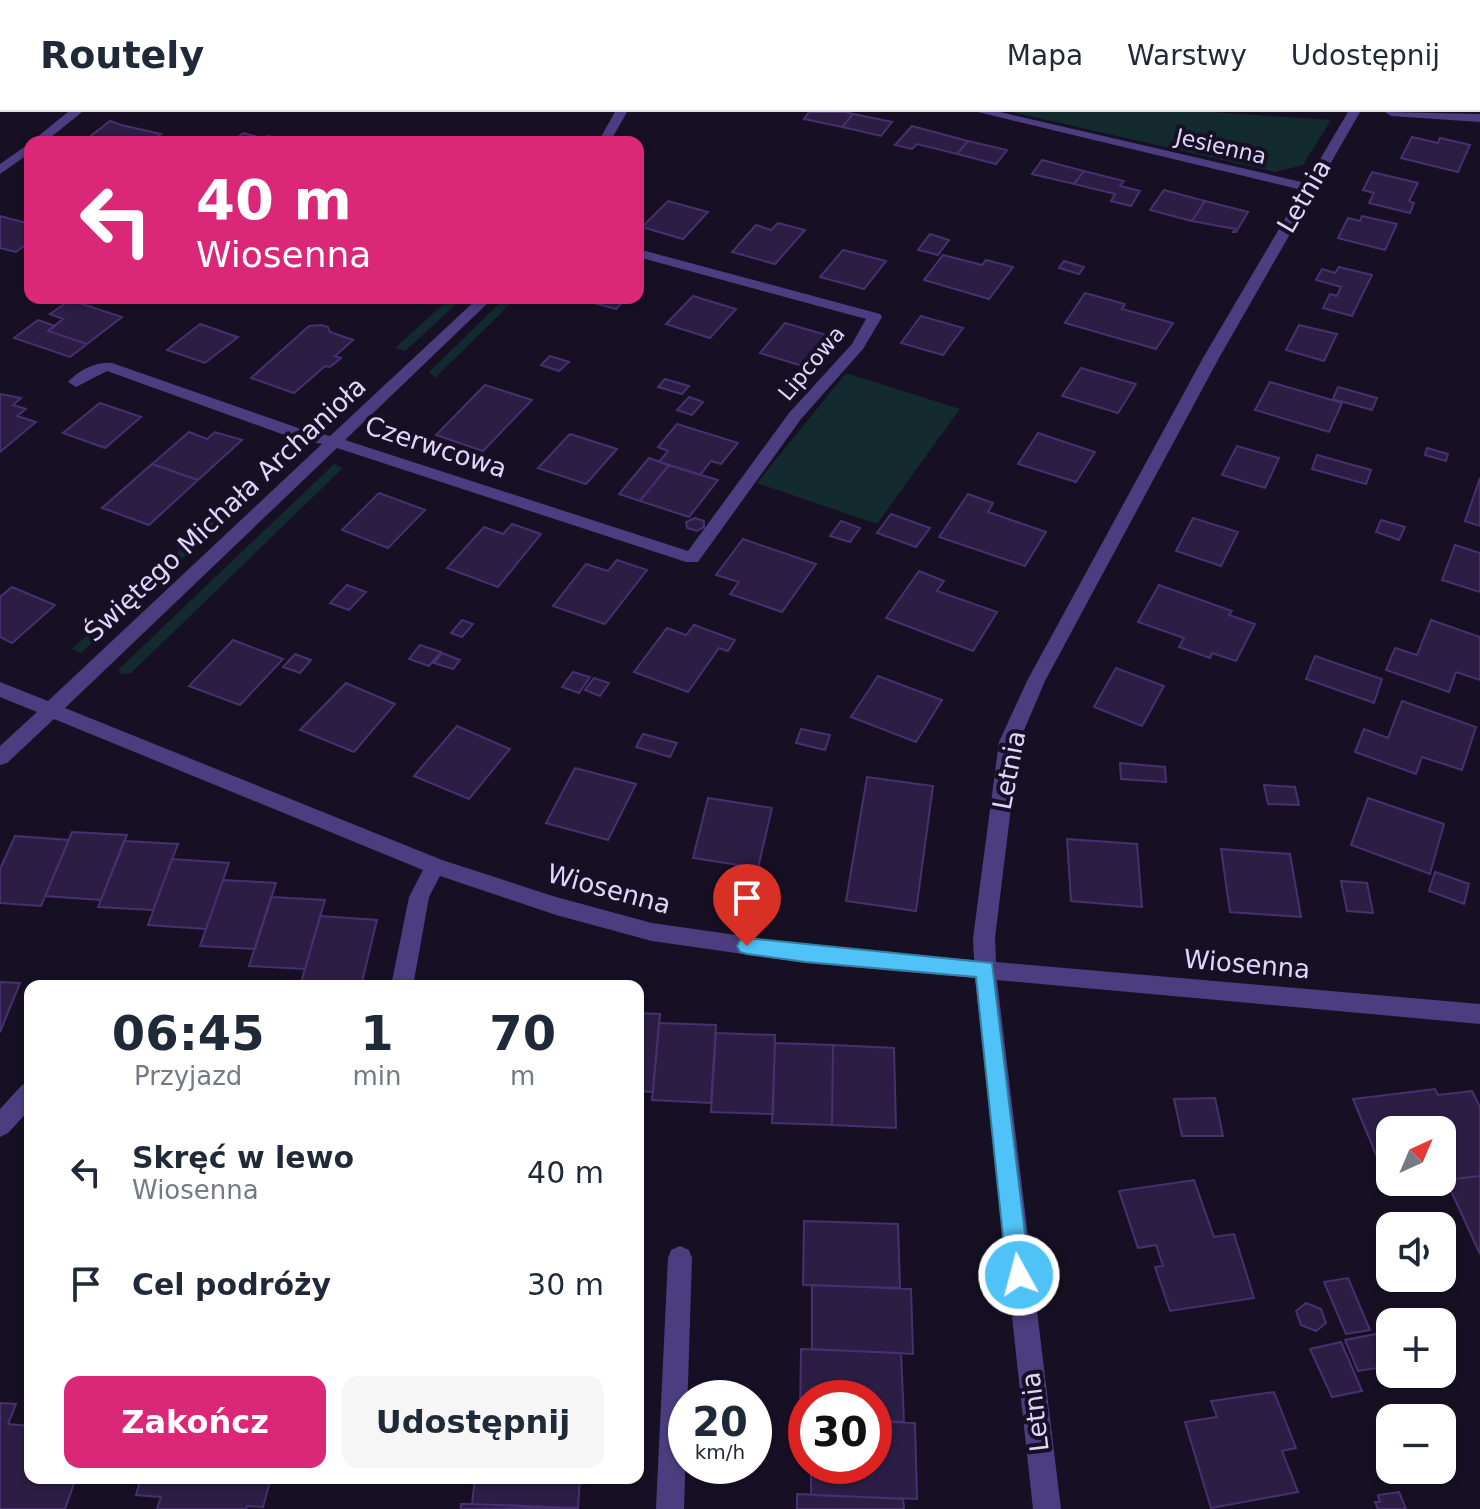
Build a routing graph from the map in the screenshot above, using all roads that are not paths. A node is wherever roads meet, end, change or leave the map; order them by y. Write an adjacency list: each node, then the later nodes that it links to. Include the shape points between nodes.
1 (76, 112): 7 (street)
2 (621, 112): 8 (street)
3 (984, 112): 11 (street, Jesienna)
4 (1354, 112): 11 (street, Letnia)
5 (1391, 112): 6 (street)
6 (1480, 118)
7 (45, 136)
8 (607, 136)
9 (24, 152): 10 (street)
10 (0, 170)
11 (1308, 187): 21 (street, Letnia, via 1039,674 1009,742 984,938)
12 (644, 255): 16 (street, Lipcowa, via 875,317)
13 (480, 304): 15 (street, Świętego Michała Archanioła)
14 (76, 382): 15 (street, Czerwcowa, via 107,366)
15 (333, 442): 16 (street, Czerwcowa); 18 (street, Świętego Michała Archanioła)
16 (692, 558)
17 (0, 689): 18 (street, Wiosenna)
18 (50, 711): 19 (street, Świętego Michała Archanioła); 20 (street, Wiosenna)
19 (0, 758)
20 (435, 866): 21 (street, Wiosenna, via 652,932 806,954); 22 (street, via 419,897)
21 (985, 969): 23 (street, Wiosenna); 28 (street, Letnia)
22 (403, 980)
23 (1480, 1014)
24 (24, 1099): 25 (street)
25 (0, 1126)
26 (680, 1258): 27 (street)
27 (670, 1509)
28 (1047, 1509)

